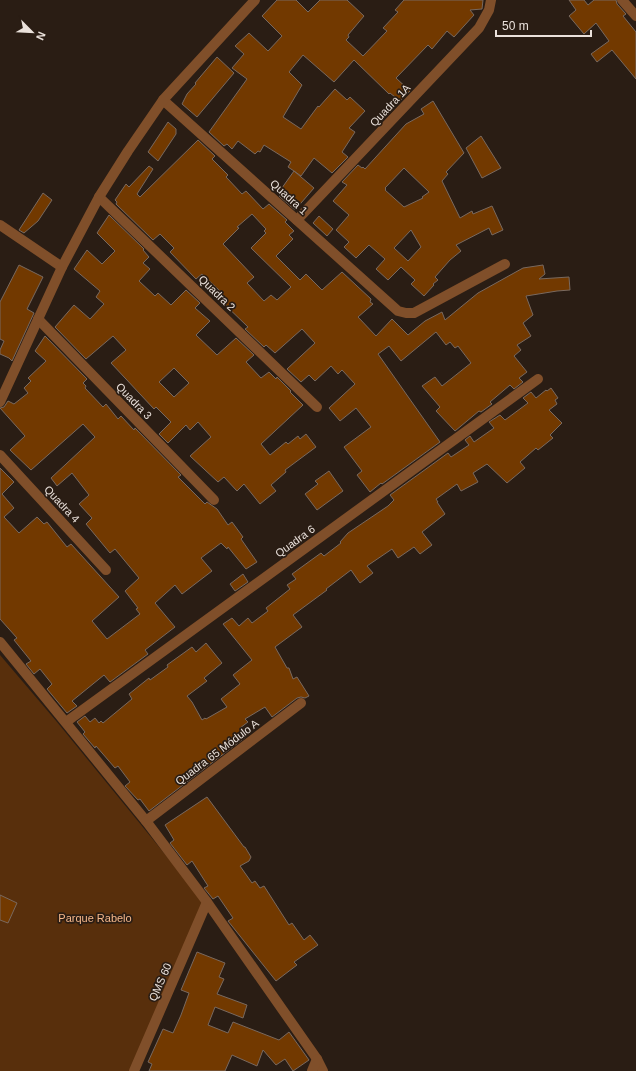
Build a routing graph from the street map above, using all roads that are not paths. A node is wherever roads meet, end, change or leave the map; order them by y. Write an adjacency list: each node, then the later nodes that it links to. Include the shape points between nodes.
1 (255, 0): 5 (street)
2 (492, 0): 7 (street, Quadra 1A, via 479,28)
3 (622, 0): 4 (street)
4 (636, 16)
5 (163, 100): 6 (street); 7 (street, Quadra 1)
6 (100, 197): 10 (street); 14 (street, Quadra 2)
7 (297, 220): 9 (street, Quadra 1, via 398,311 406,313 414,313)
8 (0, 225): 10 (street)
9 (506, 264)
10 (62, 267): 11 (street)
11 (38, 319): 13 (street); 16 (street, Quadra 3)
12 (538, 379): 20 (street, Quadra 6)
13 (0, 402)
14 (317, 407)
15 (0, 455): 17 (street, Quadra 4)
16 (214, 500)
17 (106, 570)
18 (0, 642): 20 (street)
19 (301, 703): 21 (street, Quadra 65 Módulo A)
20 (66, 722): 21 (street)
21 (146, 821): 22 (street)
22 (208, 902): 23 (street); 24 (street, QMS 60)
23 (317, 1059): 25 (street); 26 (street)
24 (134, 1071)
25 (312, 1071)
26 (323, 1071)

